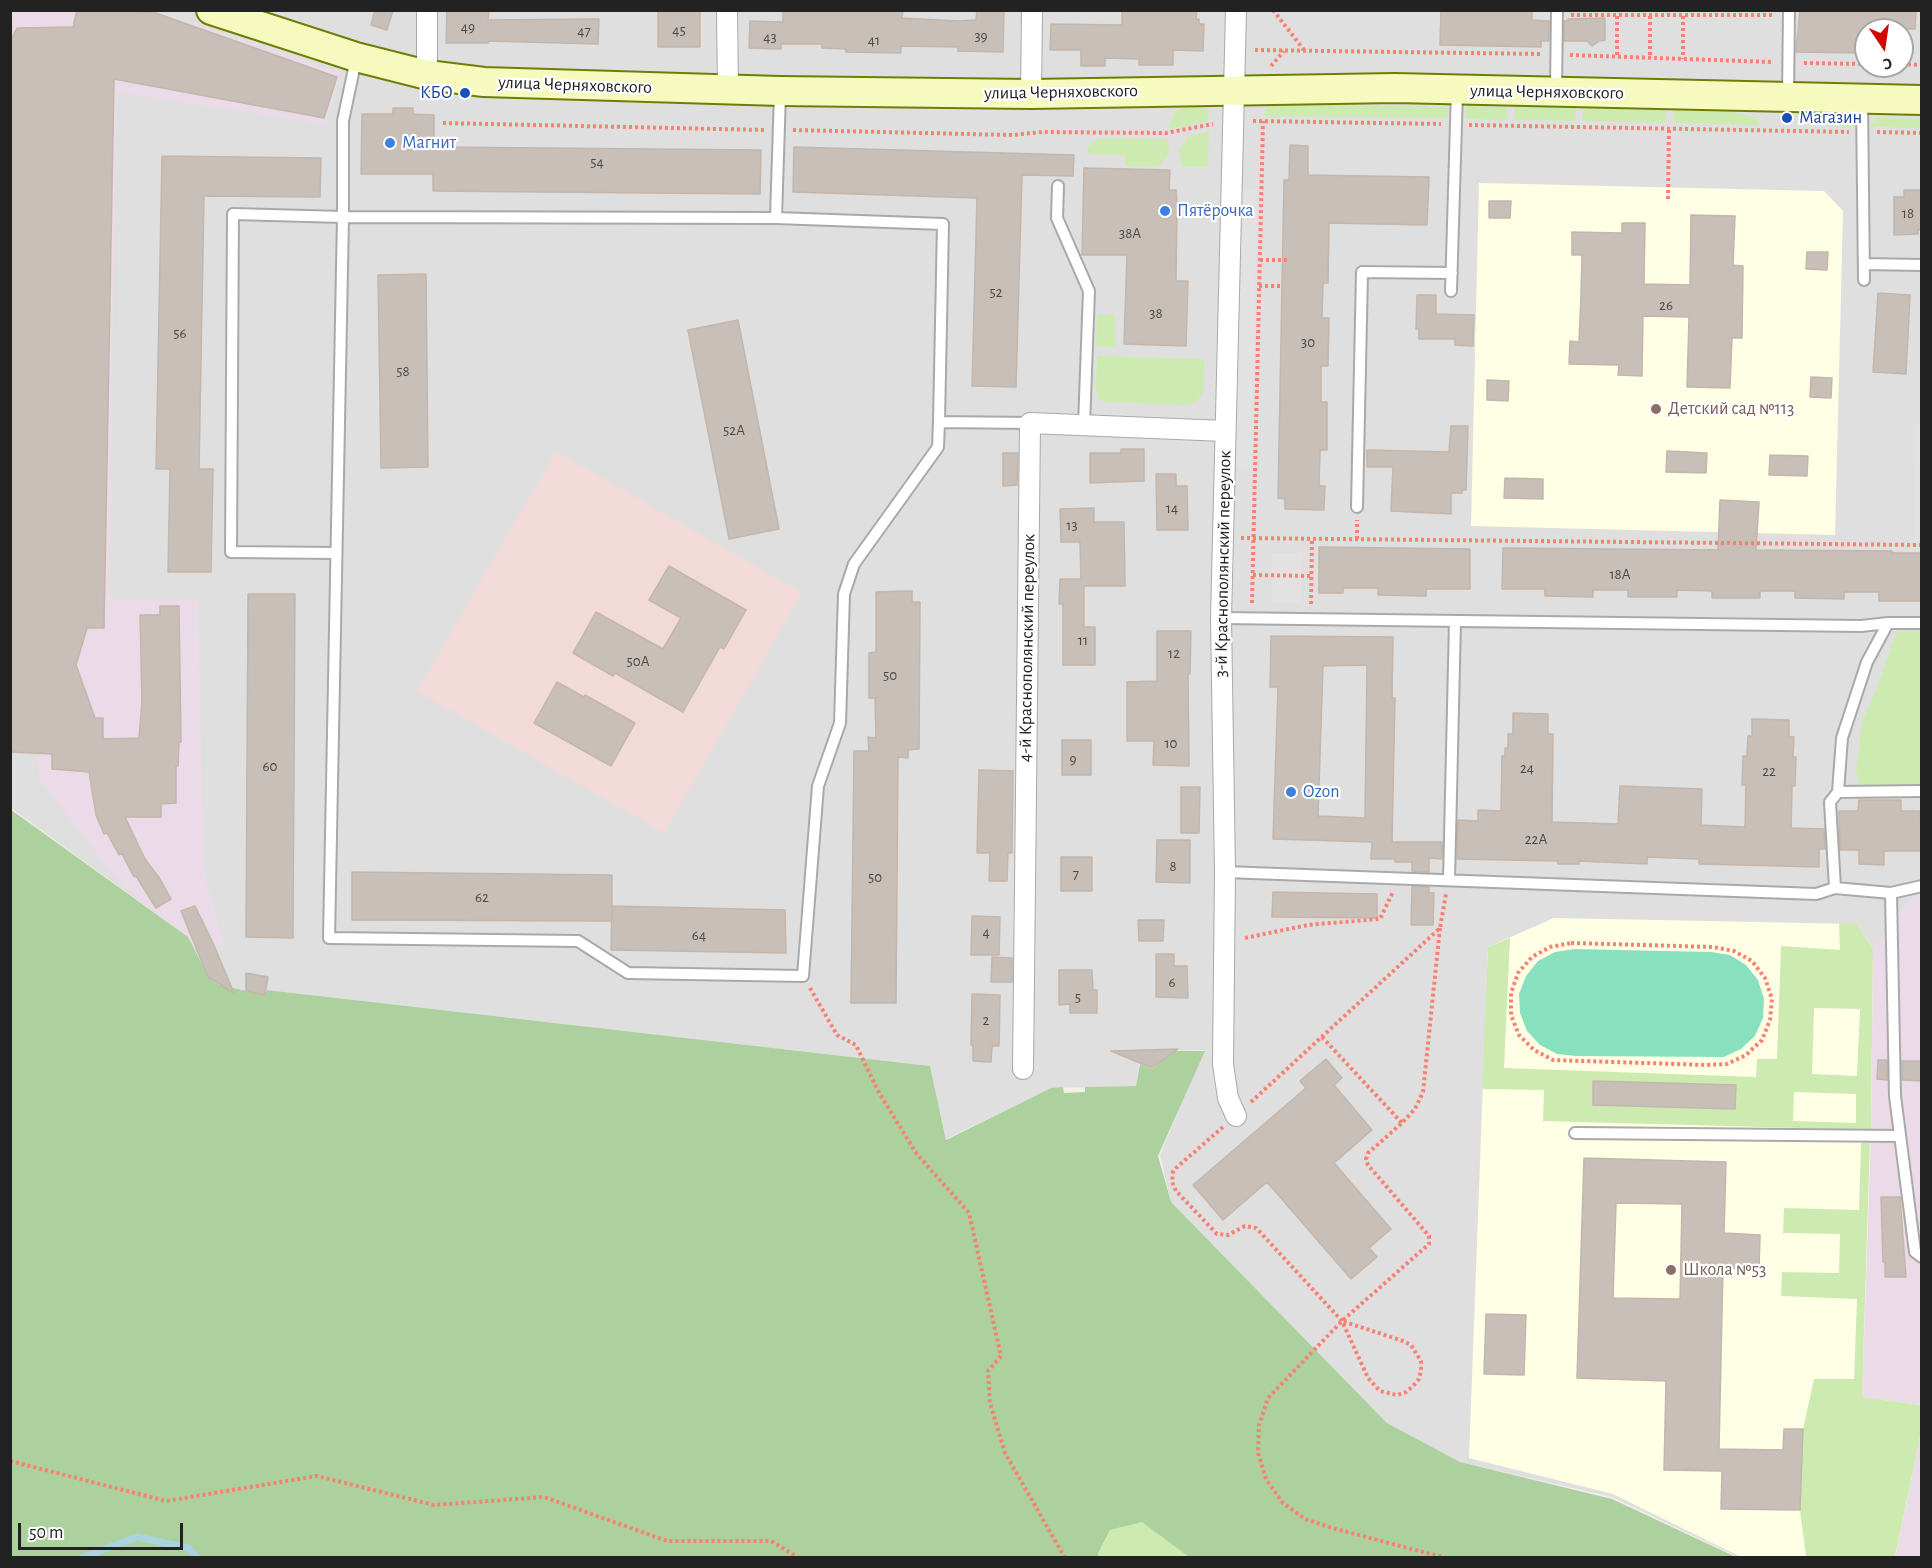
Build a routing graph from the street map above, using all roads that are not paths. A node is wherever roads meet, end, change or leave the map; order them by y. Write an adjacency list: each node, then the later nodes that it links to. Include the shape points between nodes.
1 (211, 10): 8 (main road, улица Черняховского)
2 (427, 10): 9 (street)
3 (728, 10): 11 (street)
4 (1032, 10): 15 (street)
5 (1236, 10): 12 (street, 3-й Краснополянский переулок)
6 (1556, 13): 14 (lane)
7 (1789, 13): 16 (lane)
8 (357, 57): 9 (main road, улица Черняховского); 20 (lane, via 343,121)
9 (427, 75): 11 (main road, улица Черняховского, via 507,83)
10 (1458, 89): 12 (main road, улица Черняховского); 14 (main road, улица Черняховского); 24 (lane)
11 (728, 90): 13 (main road, улица Черняховского)
12 (1233, 90): 15 (main road, улица Черняховского); 30 (street, 3-й Краснополянский переулок)
13 (780, 91): 15 (main road, улица Черняховского); 21 (lane)
14 (1556, 91): 16 (main road, улица Черняховского)
15 (1031, 94)
16 (1788, 99): 17 (main road, улица Черняховского)
17 (1862, 100): 18 (main road, улица Черняховского); 22 (lane)
18 (1922, 100)
19 (1058, 186): 29 (lane, via 1057,218 1089,291)
20 (344, 217): 21 (lane); 32 (lane); 32 (lane, via 233,214 231,552)
21 (776, 218): 27 (lane, via 943,224)
22 (1864, 264): 23 (lane); 25 (lane)
23 (1922, 265)
24 (1452, 273): 26 (lane); 31 (lane, via 1362,272)
25 (1864, 280)
26 (1451, 291)
27 (939, 422): 28 (lane); 32 (lane, via 938,447 854,564 844,594 840,723 818,786 803,976 628,973 578,941 330,938)
28 (1030, 423): 29 (street); 44 (street, 4-й Краснополянский переулок)
29 (1084, 425): 30 (street)
30 (1225, 431): 33 (street, 3-й Краснополянский переулок)
31 (1357, 507)
32 (336, 553)
33 (1221, 618): 34 (lane); 39 (street, 3-й Краснополянский переулок)
34 (1455, 621): 35 (lane, via 1851,626); 40 (lane)
35 (1888, 623): 36 (lane); 38 (lane, via 1868,663 1842,738)
36 (1922, 623)
37 (1922, 791): 38 (lane)
38 (1838, 792): 42 (lane, via 1830,802)
39 (1225, 872): 40 (lane); 45 (street, 3-й Краснополянский переулок, via 1224,1077)
40 (1449, 880): 42 (lane, via 1816,894)
41 (1922, 886): 43 (lane)
42 (1835, 888): 43 (lane)
43 (1891, 893): 47 (lane, via 1895,1096)
44 (1023, 1069)
45 (1236, 1116)
46 (1575, 1133): 47 (lane)
47 (1900, 1136): 48 (lane, via 1915,1252)
48 (1922, 1257)

